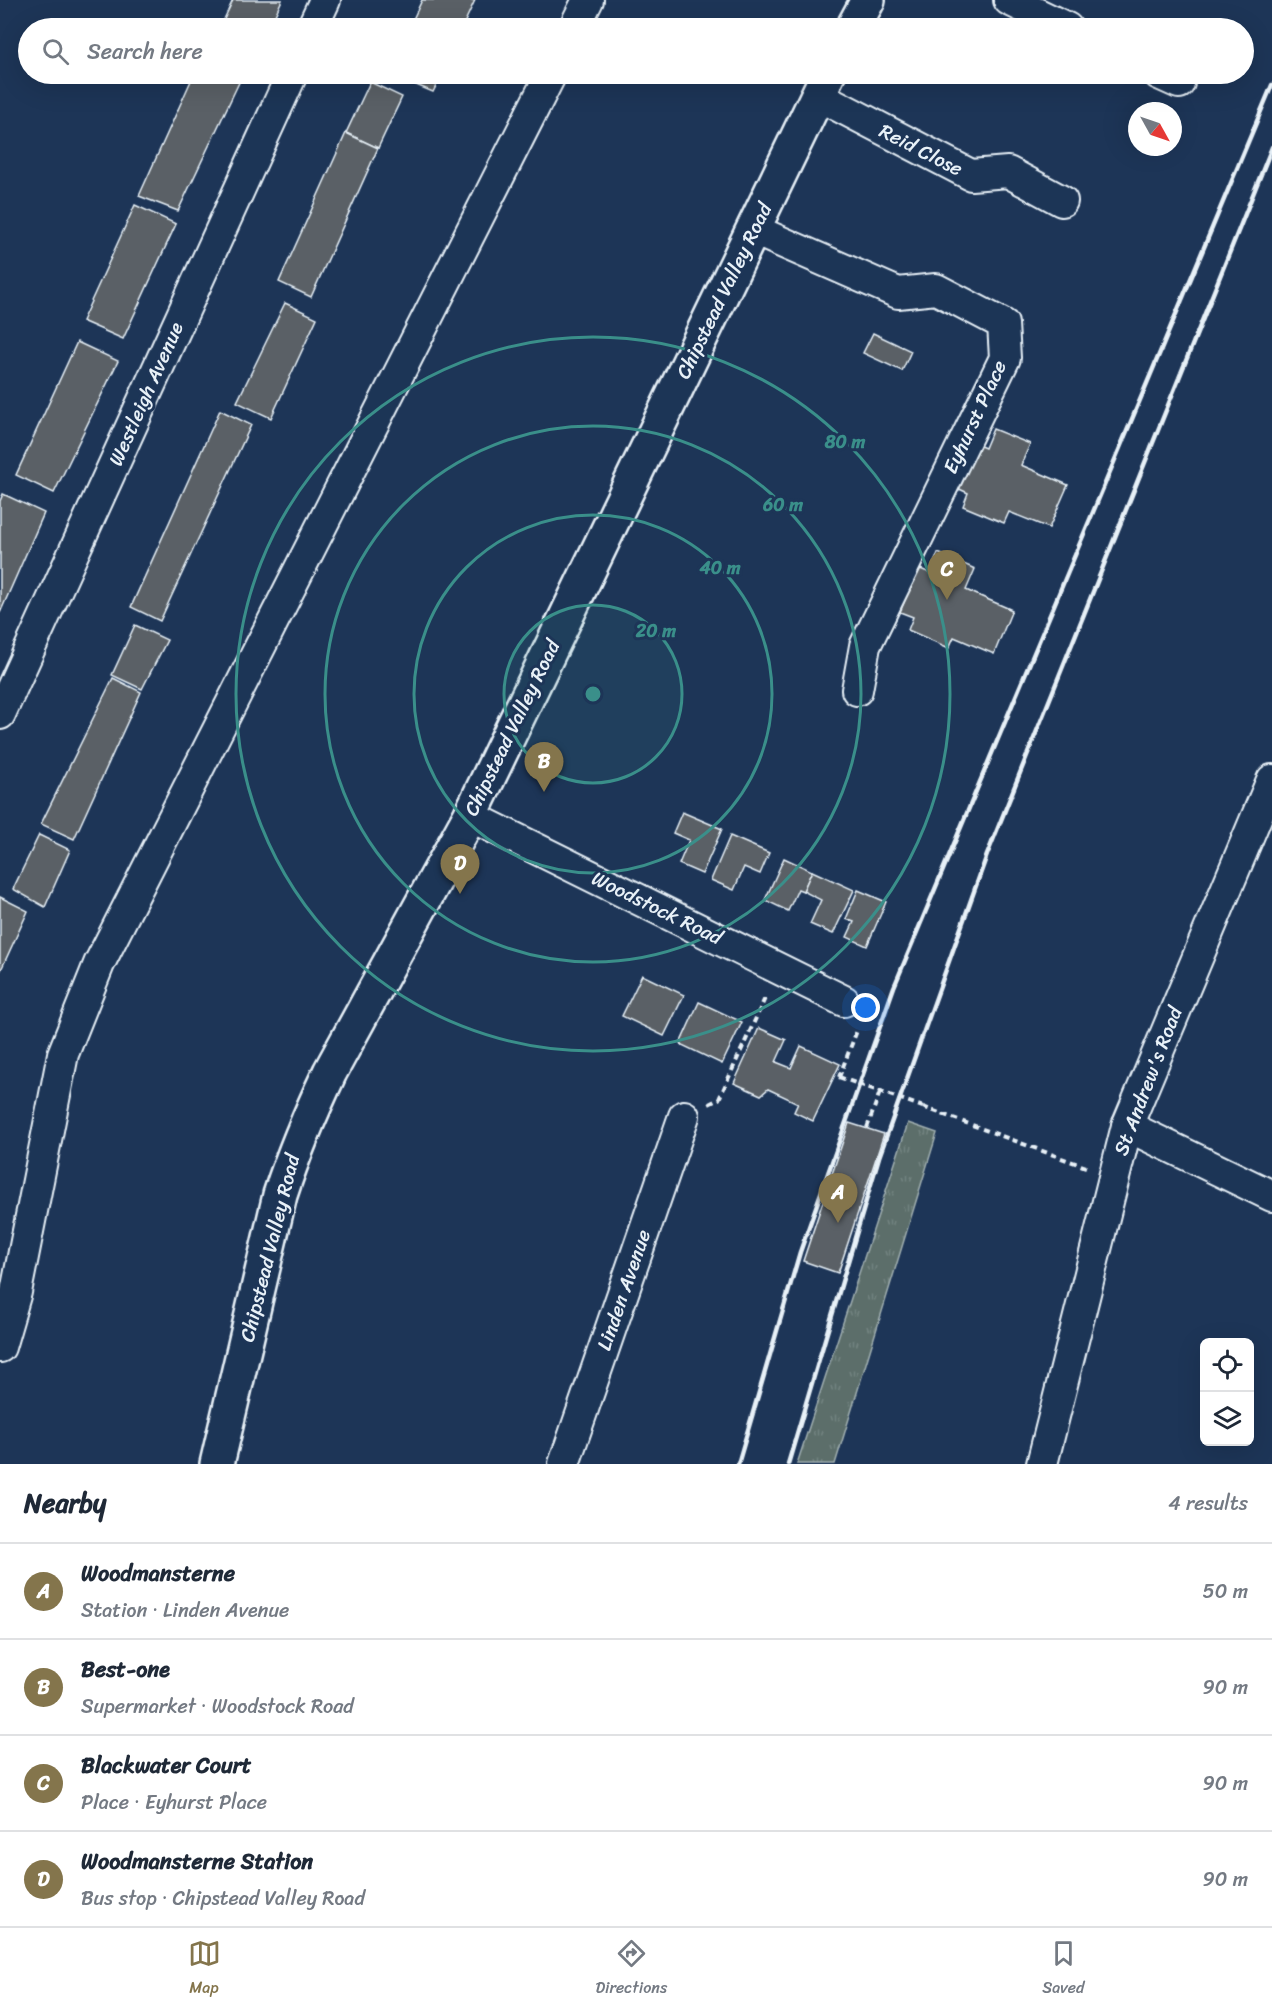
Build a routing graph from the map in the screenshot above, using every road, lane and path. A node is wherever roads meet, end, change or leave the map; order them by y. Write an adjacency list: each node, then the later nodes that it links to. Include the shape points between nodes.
1 (325, 0): 5 (street)
2 (588, 0): 6 (street)
3 (868, 0): 7 (main road)
4 (1009, 0): 8 (street)
5 (317, 18)
6 (579, 18)
7 (858, 18)
8 (1046, 18)
9 (287, 84): 15 (street, Westleigh Avenue)
10 (546, 84): 27 (street, via 79,1007 63,1054 16,1292)
11 (823, 84): 12 (street, Reid Close, via 971,175 1008,172); 13 (main road, Chipstead Valley Road)
12 (1062, 201)
13 (754, 230): 14 (street, Eyhurst Place, via 898,293 936,289 1003,324 1005,358 865,646); 17 (main road, Chipstead Valley Road)
14 (857, 690)
15 (0, 714)
16 (1272, 780): 23 (street, St Andrew's Road)
17 (470, 816): 18 (street, Woodstock Road); 28 (main road, Chipstead Valley Road, via 330,1072 293,1154)
18 (778, 968): 19 (street, Woodstock Road); 22 (path, via 719,1100)
19 (844, 1001)
20 (858, 1028): 21 (path, bridge, via 839,1077)
21 (880, 1092): 24 (path); 25 (path, bridge)
22 (684, 1116): 29 (street, Linden Avenue)
23 (1127, 1126): 25 (street, St Andrew's Road); 26 (street)
24 (867, 1128)
25 (1112, 1177): 30 (street, St Andrew's Road)
26 (1272, 1196)
27 (0, 1347)
28 (217, 1464)
29 (564, 1464)
30 (1042, 1464)

